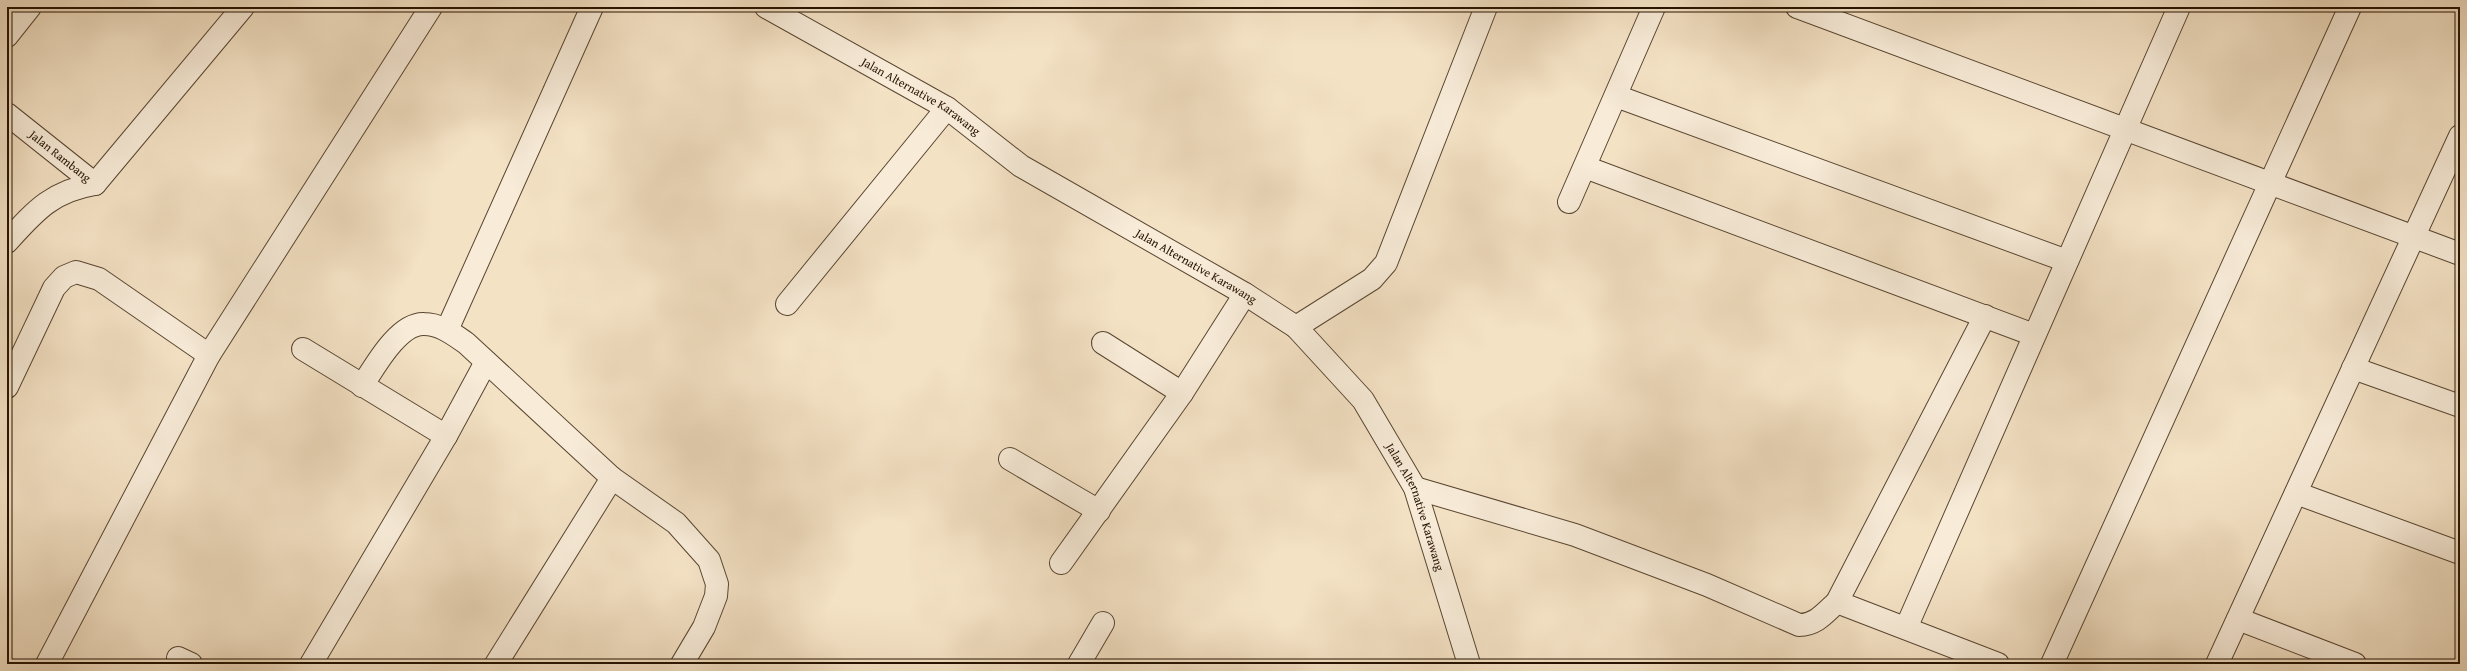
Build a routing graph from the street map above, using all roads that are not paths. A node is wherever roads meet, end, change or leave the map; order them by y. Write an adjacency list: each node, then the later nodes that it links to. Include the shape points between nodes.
1 (30, 7): 11 (street)
2 (431, 7): 33 (street)
3 (592, 7): 29 (street)
4 (766, 7): 13 (street, Jalan Alternative Karawang)
5 (1486, 7): 28 (street, via 1386,263 1372,279)
6 (1654, 7): 12 (street)
7 (1797, 7): 15 (street)
8 (2179, 7): 15 (street)
9 (2350, 7): 18 (street)
10 (240, 8): 19 (street)
11 (7, 36)
12 (1616, 96): 17 (street); 24 (street)
13 (947, 108): 25 (street, Jalan Alternative Karawang, via 1021,166); 26 (street)
14 (7, 114): 19 (street, Jalan Rambang)
15 (2125, 130): 18 (street); 24 (street)
16 (2460, 136): 21 (street)
17 (1585, 167): 20 (street); 27 (street)
18 (2270, 183): 21 (street); 59 (street)
19 (95, 184): 22 (street, via 64,191 32,214)
20 (1569, 202)
21 (2414, 237): 23 (street); 35 (street)
22 (7, 242)
23 (2460, 254)
24 (2067, 260): 30 (street)
25 (1245, 294): 28 (street, Jalan Alternative Karawang); 38 (street)
26 (787, 304)
27 (1985, 316): 30 (street); 48 (street)
28 (1296, 327): 43 (street, Jalan Alternative Karawang, via 1363,400)
29 (447, 330): 34 (street, via 466,343); 36 (street, via 423,324 410,328 381,355)
30 (2034, 335): 51 (street)
31 (1102, 343): 38 (street)
32 (304, 349): 36 (street)
33 (209, 355): 37 (street, via 99,279 76,272 64,277 54,288); 52 (street)
34 (486, 362): 40 (street); 42 (street)
35 (2353, 368): 39 (street); 44 (street)
36 (362, 386): 40 (street)
37 (7, 387)
38 (1182, 393): 45 (street)
39 (2460, 406)
40 (446, 436): 53 (street)
41 (1010, 459): 45 (street)
42 (612, 478): 54 (street); 55 (street, via 676,523 699,547 714,572 718,584 713,607)
43 (1415, 488): 48 (street, via 1575,536 1707,585 1799,625 1808,625 1816,621); 57 (street, Jalan Alternative Karawang)
44 (2296, 493): 46 (street); 49 (street)
45 (1099, 511): 47 (street)
46 (2460, 553)
47 (1061, 563)
48 (1837, 602): 51 (street)
49 (2238, 619): 60 (street); 61 (street)
50 (1103, 623): 56 (street)
51 (1906, 628): 58 (street)
52 (47, 664)
53 (311, 664)
54 (496, 664)
55 (682, 664)
56 (1079, 664)
57 (1469, 664)
58 (1998, 664)
59 (2052, 664)
60 (2217, 664)
61 (2355, 664)

